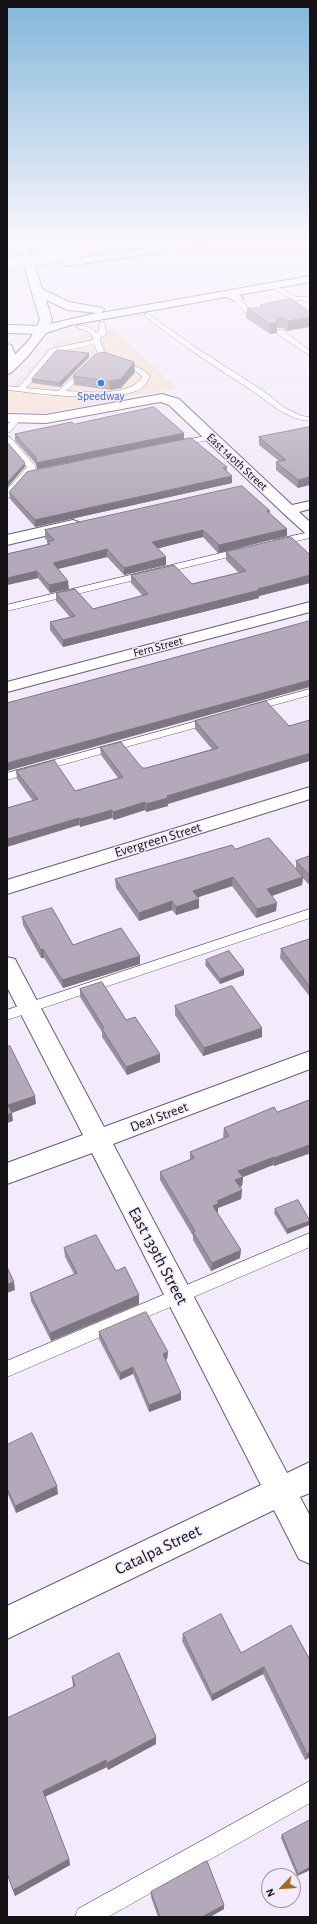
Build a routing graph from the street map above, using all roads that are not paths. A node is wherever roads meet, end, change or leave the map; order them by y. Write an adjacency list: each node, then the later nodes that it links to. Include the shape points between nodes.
1 (41, 332): 10 (main road, via 32,346)
2 (91, 332): 6 (lane)
3 (102, 332): 6 (lane)
4 (169, 332): 15 (lane, via 282,410 300,418)
5 (280, 332): 8 (lane)
6 (97, 339): 9 (lane); 12 (lane, via 53,351)
7 (7, 348): 10 (main road, via 11,359)
8 (310, 354)
9 (98, 359): 13 (lane); 13 (lane, via 132,366 146,377 141,386 132,390 98,396)
10 (8, 369)
11 (7, 388): 12 (lane)
12 (21, 389): 13 (lane)
13 (61, 392)
14 (12, 419): 16 (lane); 17 (main road, East 140th Street, via 57,417 162,398 174,402)
15 (310, 419)
16 (7, 430)
17 (211, 437): 19 (lane); 22 (main road, East 140th Street)
18 (7, 439): 21 (lane, via 32,467)
19 (172, 445)
20 (39, 473): 21 (lane)
21 (23, 476): 24 (lane)
22 (260, 483): 23 (main road); 26 (main road, East 140th Street)
23 (244, 486)
24 (7, 495)
25 (310, 505): 26 (main road)
26 (288, 510): 28 (main road, East 140th Street)
27 (84, 522): 30 (main road)
28 (310, 530)
29 (310, 534): 31 (lane)
30 (7, 540)
31 (271, 544)
32 (248, 550): 33 (lane)
33 (7, 608)
34 (310, 608): 35 (main road, Fern Street)
35 (7, 687)
36 (310, 692): 37 (lane)
37 (242, 711)
38 (219, 718): 39 (lane)
39 (7, 777)
40 (310, 793): 41 (main road, Evergreen Street)
41 (7, 887)
42 (310, 912): 44 (lane)
43 (7, 965): 44 (main road, East 139th Street)
44 (18, 1011): 46 (main road, East 139th Street)
45 (310, 1060): 46 (main road, Deal Street)
46 (98, 1140): 47 (main road, Deal Street); 49 (main road, East 139th Street)
47 (7, 1174)
48 (310, 1240): 49 (lane)
49 (179, 1296): 50 (lane); 52 (main road, East 139th Street)
50 (7, 1369)
51 (310, 1476): 52 (main road, Catalpa Street)
52 (280, 1491): 53 (main road, East 139th Street); 54 (main road, Catalpa Street)
53 (310, 1548)
54 (7, 1623)
55 (310, 1791): 56 (lane)
56 (86, 1917)

